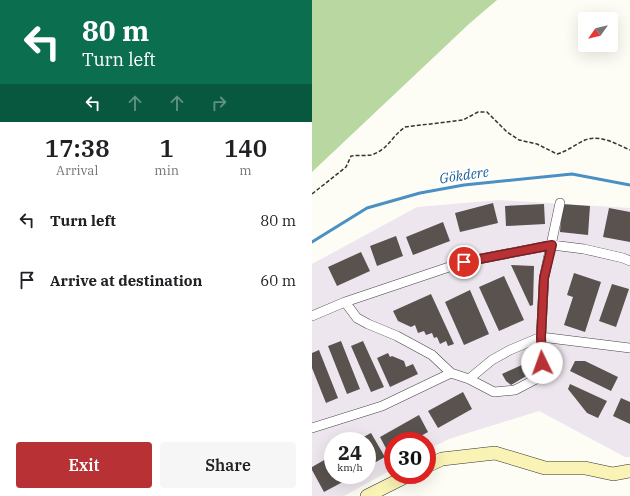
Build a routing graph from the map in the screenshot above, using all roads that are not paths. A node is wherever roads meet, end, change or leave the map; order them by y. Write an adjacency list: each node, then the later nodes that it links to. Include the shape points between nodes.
1 (560, 203): 2 (street)
2 (552, 245): 3 (street, via 584,249); 4 (street, via 464,262); 6 (street, via 544,278)
3 (630, 261)
4 (345, 302): 5 (street); 8 (street, via 357,318 432,355)
5 (312, 316)
6 (541, 337): 7 (street); 9 (street, via 492,360); 9 (street, via 542,363 536,379 515,390 494,392)
7 (630, 348)
8 (451, 373): 9 (street); 10 (street, via 382,406)
9 (469, 379)
10 (312, 428)
11 (436, 462): 12 (street, via 494,453 545,468 585,468 613,474)
12 (630, 471)
13 (392, 484): 14 (street)
14 (367, 496)

